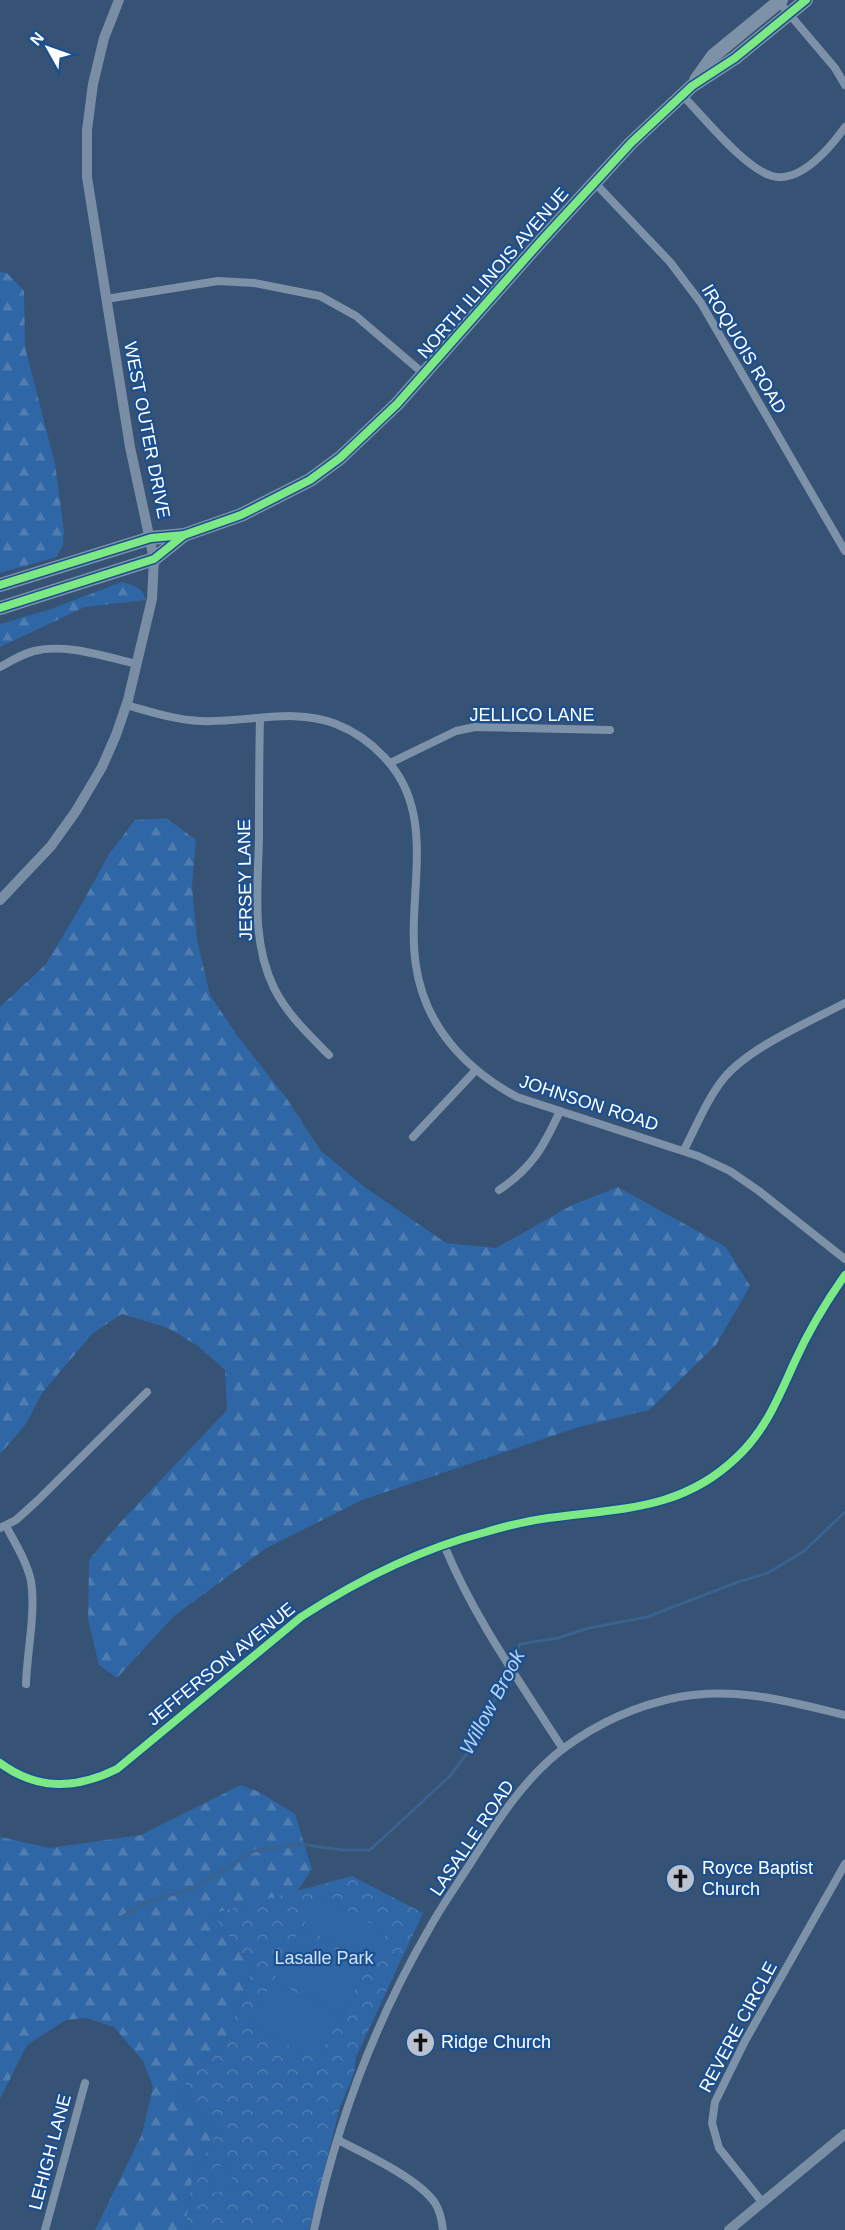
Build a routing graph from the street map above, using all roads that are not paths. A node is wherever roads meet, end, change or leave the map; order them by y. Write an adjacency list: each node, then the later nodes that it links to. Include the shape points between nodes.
1 (806, 0): 4 (highway, NORTH ILLINOIS AVENUE)
2 (115, 1): 9 (street, WEST OUTER DRIVE, via 93,84 87,130 87,177)
3 (780, 1): 4 (street); 6 (highway, via 713,56)
4 (789, 14): 5 (street); 6 (highway, NORTH ILLINOIS AVENUE)
5 (845, 85)
6 (687, 91): 7 (street, via 745,159 772,176 791,175 804,169 834,143); 8 (highway, NORTH ILLINOIS AVENUE)
7 (845, 127)
8 (594, 182): 10 (highway, NORTH ILLINOIS AVENUE); 13 (street, IROQUOIS ROAD, via 670,262 701,303)
9 (106, 299): 10 (street, via 219,281 274,286 320,296 356,316); 12 (street, WEST OUTER DRIVE, via 130,447)
10 (424, 374): 11 (highway, NORTH ILLINOIS AVENUE, via 368,433 309,480 241,515)
11 (184, 535): 12 (highway); 15 (highway)
12 (151, 538): 15 (street, WEST OUTER DRIVE); 16 (highway)
13 (842, 541): 14 (street, IROQUOIS ROAD)
14 (845, 551)
15 (154, 559): 17 (highway); 18 (street, WEST OUTER DRIVE, via 152,599)
16 (0, 585)
17 (0, 608)
18 (137, 664): 19 (street, via 47,649 20,656); 20 (street, WEST OUTER DRIVE)
19 (0, 668)
20 (126, 705): 21 (street, JOHNSON ROAD, via 199,721); 24 (street, WEST OUTER DRIVE, via 102,767 71,819 40,859)
21 (260, 718): 23 (street, JOHNSON ROAD, via 303,716 336,724 364,739); 26 (street, JERSEY LANE, via 261,948 283,1005)
22 (610, 730): 23 (street, JELLICO LANE, via 475,727 456,731)
23 (390, 763): 27 (street, JOHNSON ROAD, via 410,799 416,820 414,946 423,996 444,1038)
24 (0, 900)
25 (845, 1003): 30 (street, via 754,1053 735,1068 715,1092)
26 (329, 1055)
27 (476, 1071): 28 (street, JOHNSON ROAD, via 517,1097); 29 (street)
28 (560, 1111): 30 (street, JOHNSON ROAD); 31 (street, via 545,1145 515,1179)
29 (414, 1137)
30 (684, 1150): 32 (street, JOHNSON ROAD, via 730,1171)
31 (499, 1190)
32 (845, 1259)
33 (845, 1275): 36 (street, JEFFERSON AVENUE, via 812,1327 766,1422 739,1455 709,1479 678,1496 647,1506 527,1522)
34 (147, 1392): 35 (street, via 37,1501)
35 (3, 1527): 37 (street, via 31,1582)
36 (444, 1545): 39 (street, via 460,1585 482,1623); 40 (street, JEFFERSON AVENUE, via 399,1562 302,1617 139,1752 96,1779 51,1784 28,1778)
37 (26, 1684)
38 (844, 1714): 39 (street, LASALLE ROAD, via 766,1696 711,1693 679,1697 617,1716)
39 (563, 1749): 44 (street, LASALLE ROAD, via 510,1805 429,1929 371,2048)
40 (0, 1763)
41 (845, 1864): 45 (street, REVERE CIRCLE, via 715,2102 712,2123 719,2148)
42 (85, 2083): 46 (street, LEHIGH LANE)
43 (845, 2133): 45 (street)
44 (338, 2140): 47 (street, LASALLE ROAD); 48 (street, via 379,2161 425,2192 436,2204)
45 (762, 2202): 49 (street)
46 (45, 2230)
47 (314, 2230)
48 (443, 2230)
49 (729, 2230)

